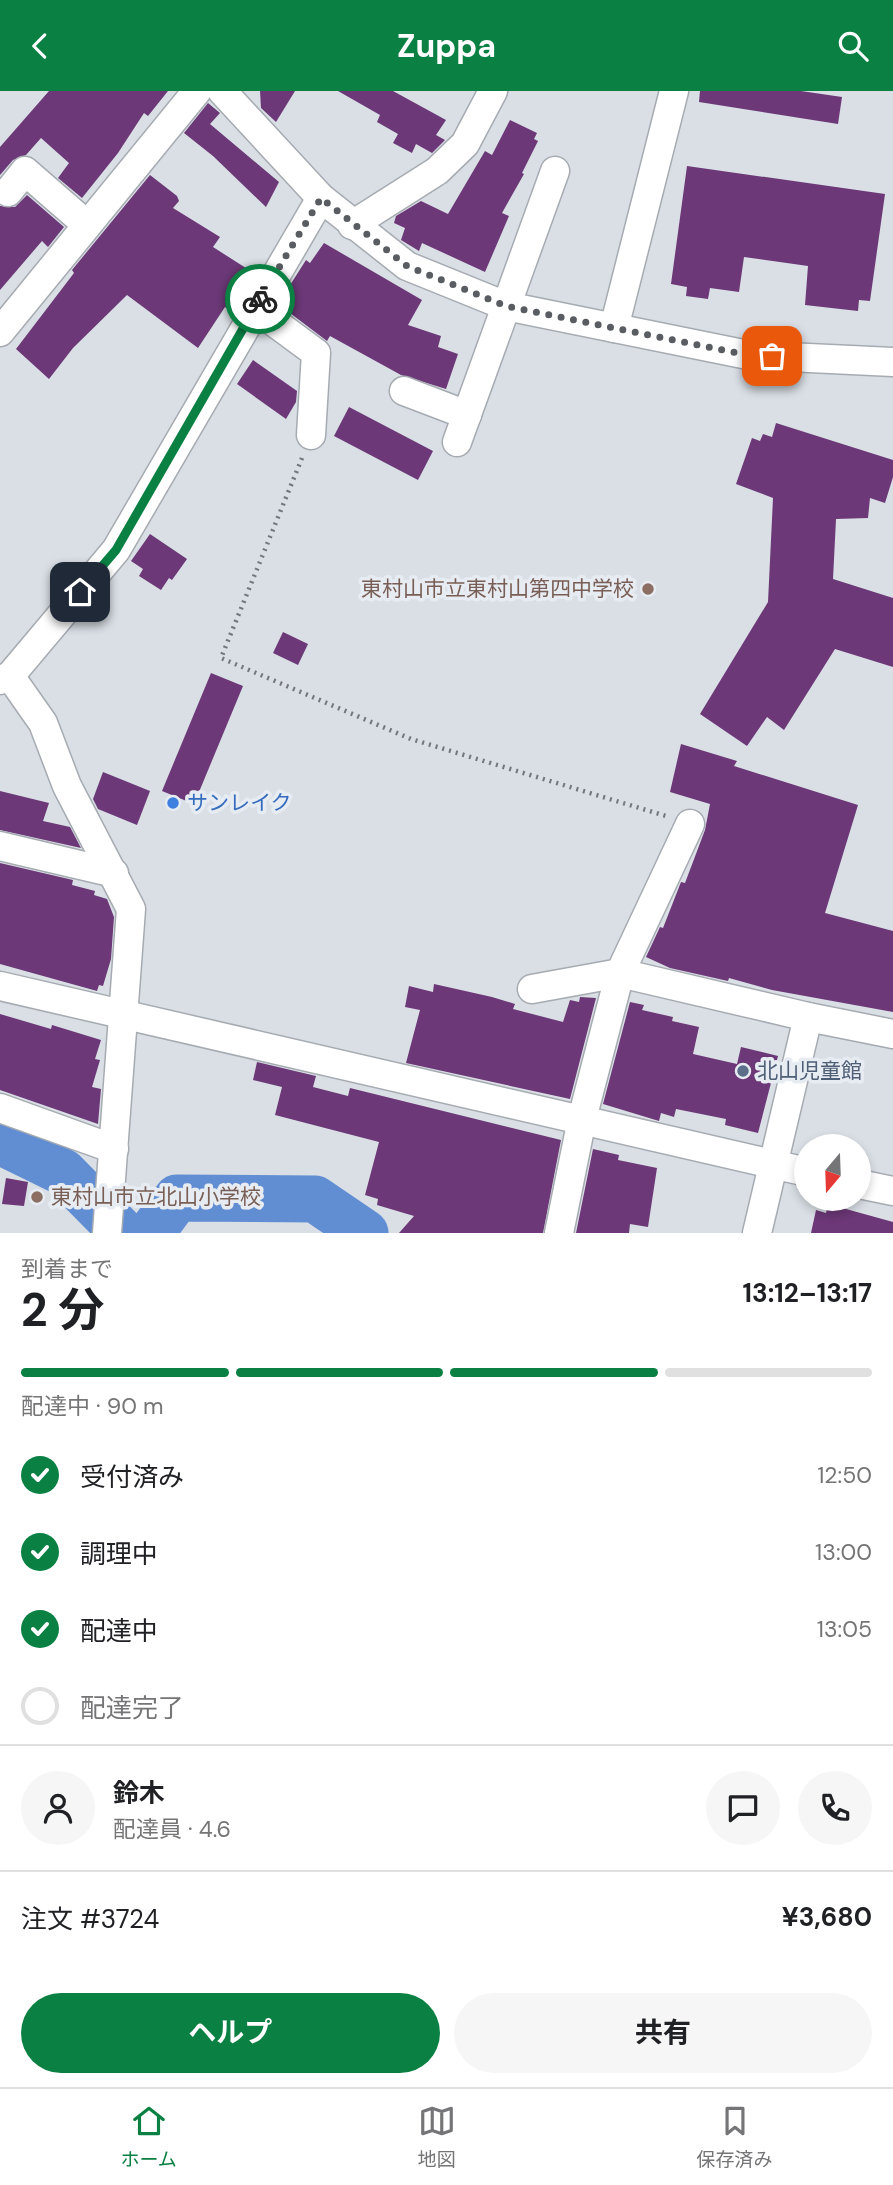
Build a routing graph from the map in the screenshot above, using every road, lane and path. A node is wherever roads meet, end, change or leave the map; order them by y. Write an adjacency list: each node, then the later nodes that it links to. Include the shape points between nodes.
1 (197, 91): 8 (street)
2 (222, 91): 7 (street)
3 (493, 91): 9 (street, via 465,144 446,162)
4 (674, 91): 12 (street)
5 (555, 171): 10 (street)
6 (8, 192): 8 (street, via 25,171)
7 (321, 198): 9 (street); 11 (street)
8 (86, 224): 13 (street)
9 (352, 225): 10 (street, via 407,266)
10 (506, 306): 12 (street); 16 (street)
11 (255, 308): 17 (street, via 316,352); 19 (street, via 116,550)
12 (614, 328): 14 (street, via 748,355)
13 (0, 332)
14 (893, 362)
15 (404, 390): 16 (street)
16 (467, 415): 18 (street)
17 (311, 435): 20 (path, via 221,658 411,739)
18 (457, 442)
19 (5, 678): 22 (street, via 43,723 67,786)
20 (690, 824): 23 (street)
21 (0, 846): 22 (street)
22 (114, 873): 26 (street, via 131,909)
23 (620, 973): 25 (street); 27 (street); 30 (street)
24 (0, 986): 26 (street)
25 (532, 989)
26 (124, 1015): 30 (street); 31 (street)
27 (808, 1017): 28 (street); 32 (street)
28 (893, 1034)
29 (0, 1108): 31 (street)
30 (582, 1119): 32 (street); 37 (street)
31 (113, 1160): 36 (street)
32 (772, 1165): 33 (street); 38 (street)
33 (794, 1169)
34 (872, 1187): 35 (street)
35 (893, 1191)
36 (107, 1233)
37 (559, 1233)
38 (757, 1233)

